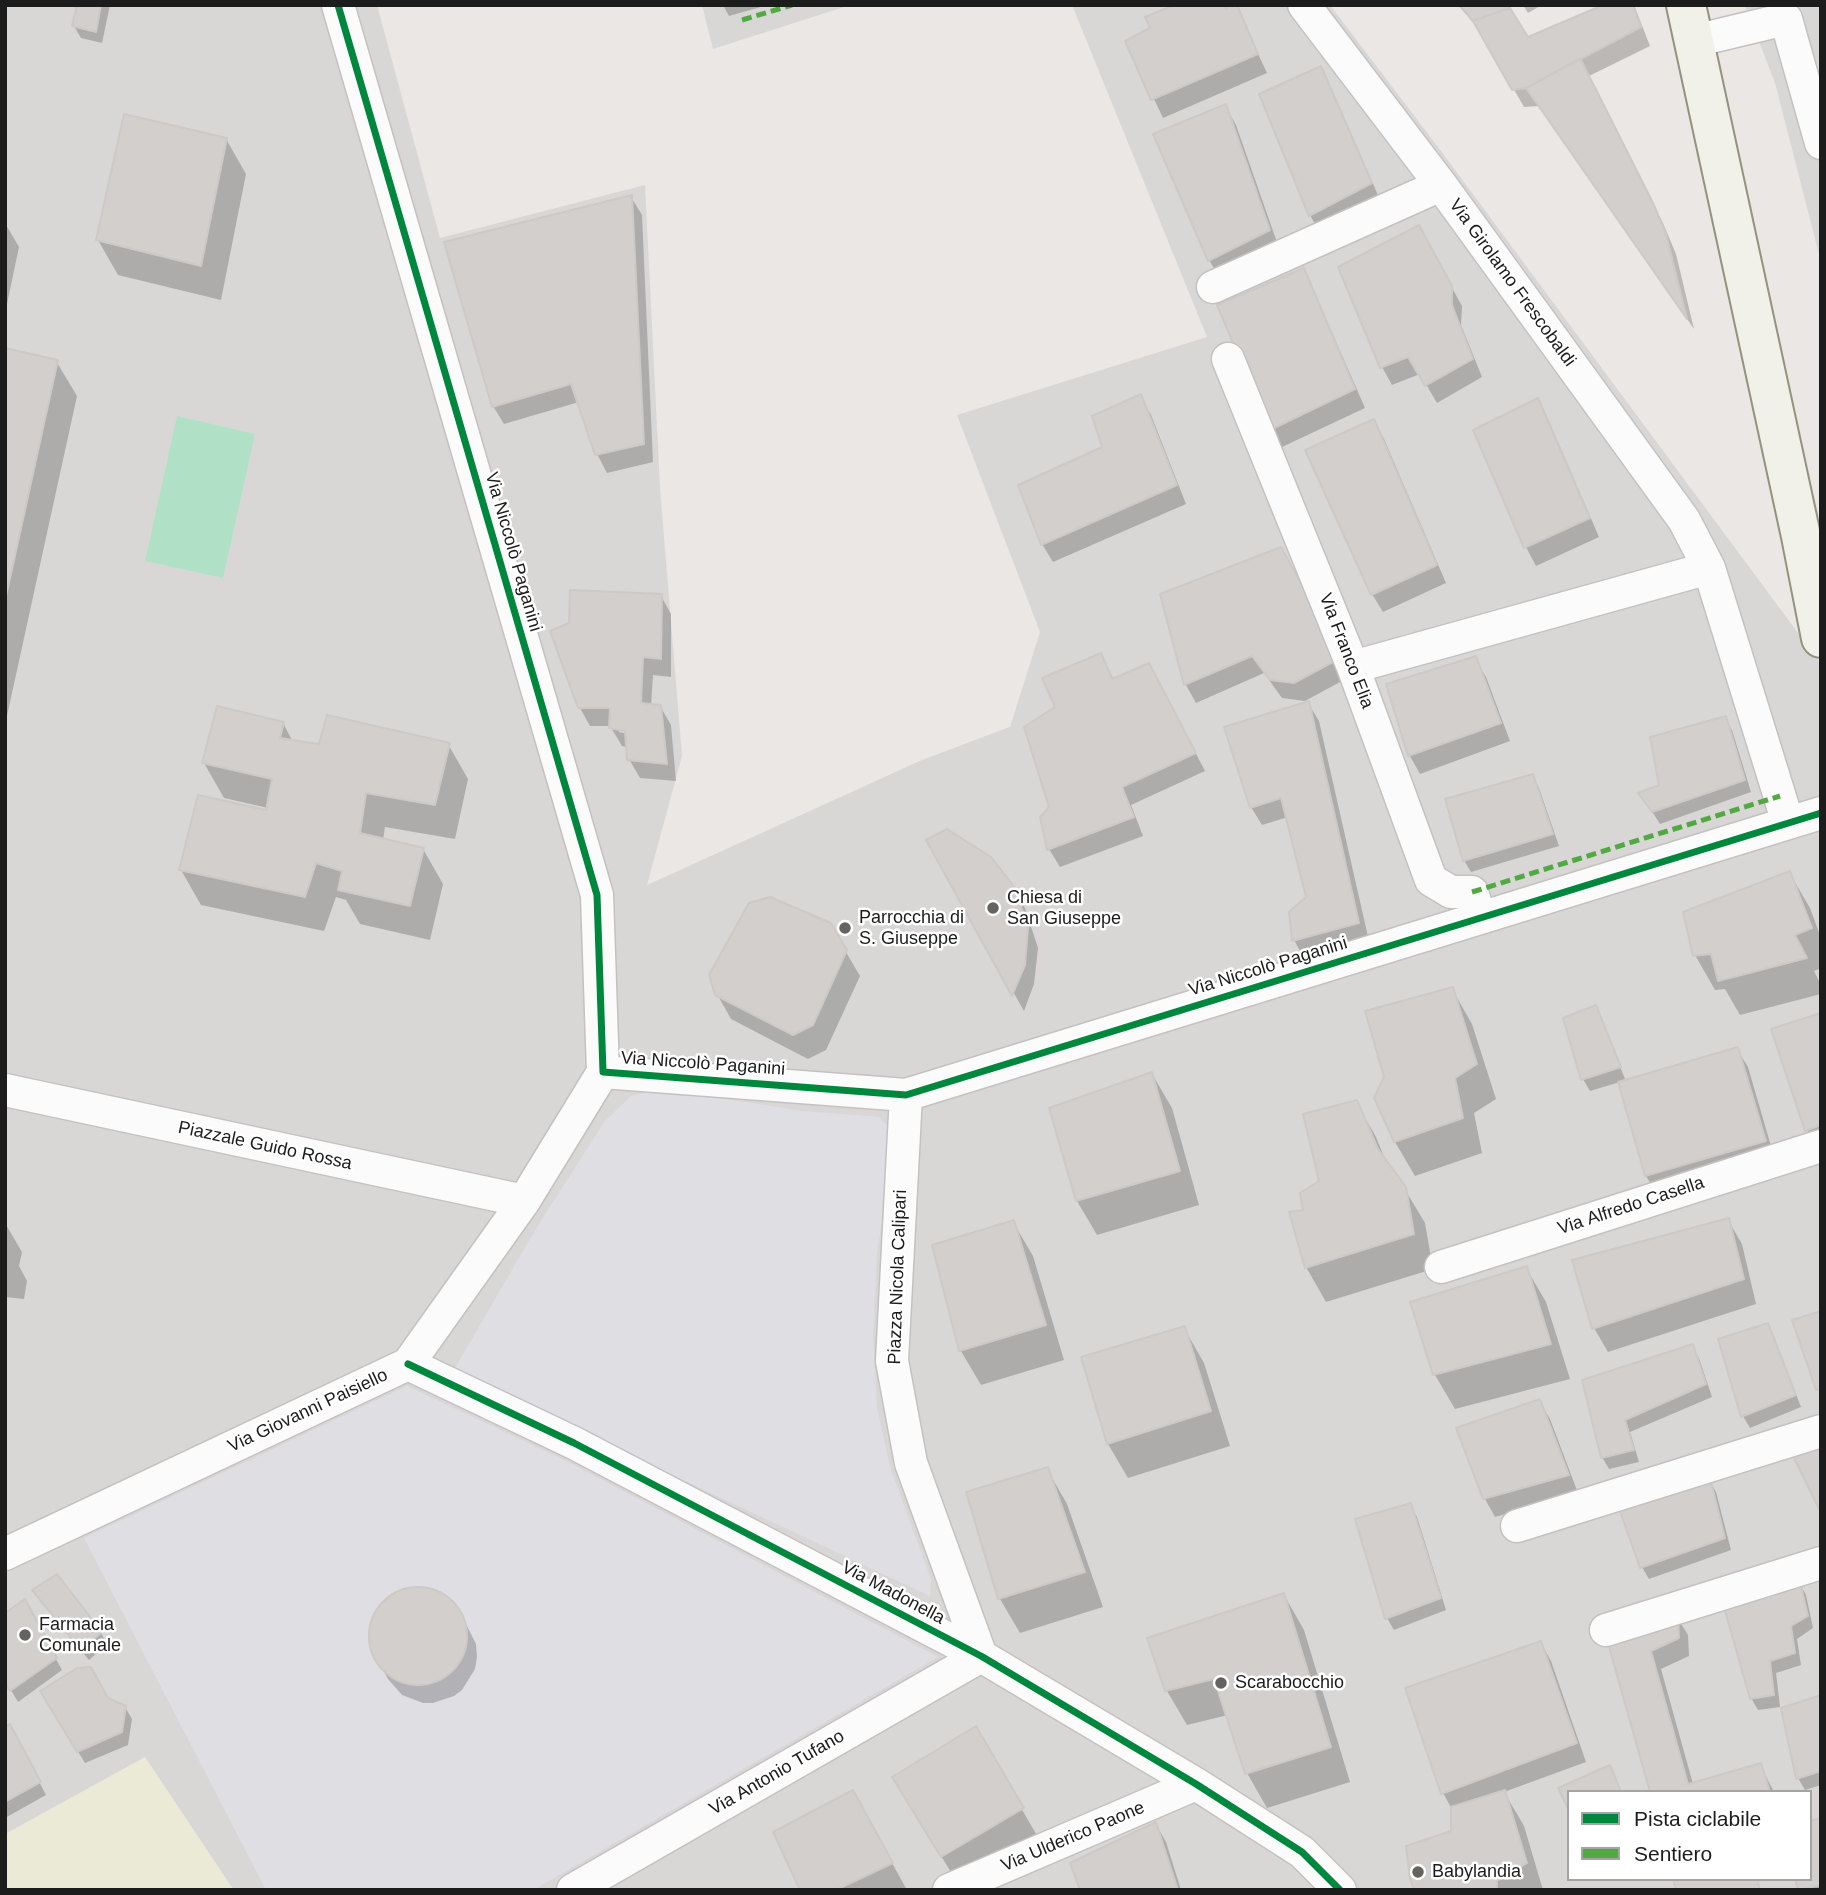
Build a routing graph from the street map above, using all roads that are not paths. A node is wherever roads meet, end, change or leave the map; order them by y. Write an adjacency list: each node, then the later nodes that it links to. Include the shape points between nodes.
1 (338, 5): 14 (street, Via Niccolò Paganini, via 597,895)
2 (1304, 5): 5 (street, Via Girolamo Frescobaldi)
3 (1690, 23): 4 (street, via 1786,19); 9 (main road)
4 (1821, 143)
5 (1441, 185): 6 (street); 8 (street, Via Girolamo Frescobaldi, via 1684,520)
6 (1213, 288)
7 (1228, 359): 10 (street, Via Franco Elia)
8 (1709, 568): 10 (street); 12 (street, Via Girolamo Frescobaldi)
9 (1821, 638)
10 (1353, 667): 13 (street, Via Franco Elia, via 1431,880 1451,892 1472,892)
11 (1821, 813): 12 (street, Via Niccolò Paganini)
12 (1788, 823): 13 (street, Via Niccolò Paganini)
13 (1480, 918): 16 (street, Via Niccolò Paganini)
14 (603, 1072): 16 (street, Via Niccolò Paganini); 18 (street, Via Giovanni Paisiello)
15 (5, 1090): 18 (street, Piazzale Guido Rossa)
16 (906, 1095): 26 (street, Piazza Nicola Calipari, via 892,1361 911,1463)
17 (1821, 1146): 19 (street, Via Alfredo Casella)
18 (524, 1202): 20 (street, Via Giovanni Paisiello)
19 (1441, 1267)
20 (408, 1364): 23 (street, Via Giovanni Paisiello); 26 (street, Via Madonella, via 574,1443)
21 (1821, 1431): 22 (street)
22 (1517, 1525)
23 (5, 1554)
24 (1821, 1563): 25 (street)
25 (1606, 1630)
26 (981, 1656): 27 (street, Via Madonella); 28 (street, Via Antonio Tufano)
27 (1196, 1784): 29 (street, Via Ulderico Paone); 30 (street, Via Madonella, via 1302,1852)
28 (573, 1890)
29 (949, 1890)
30 (1340, 1890)

